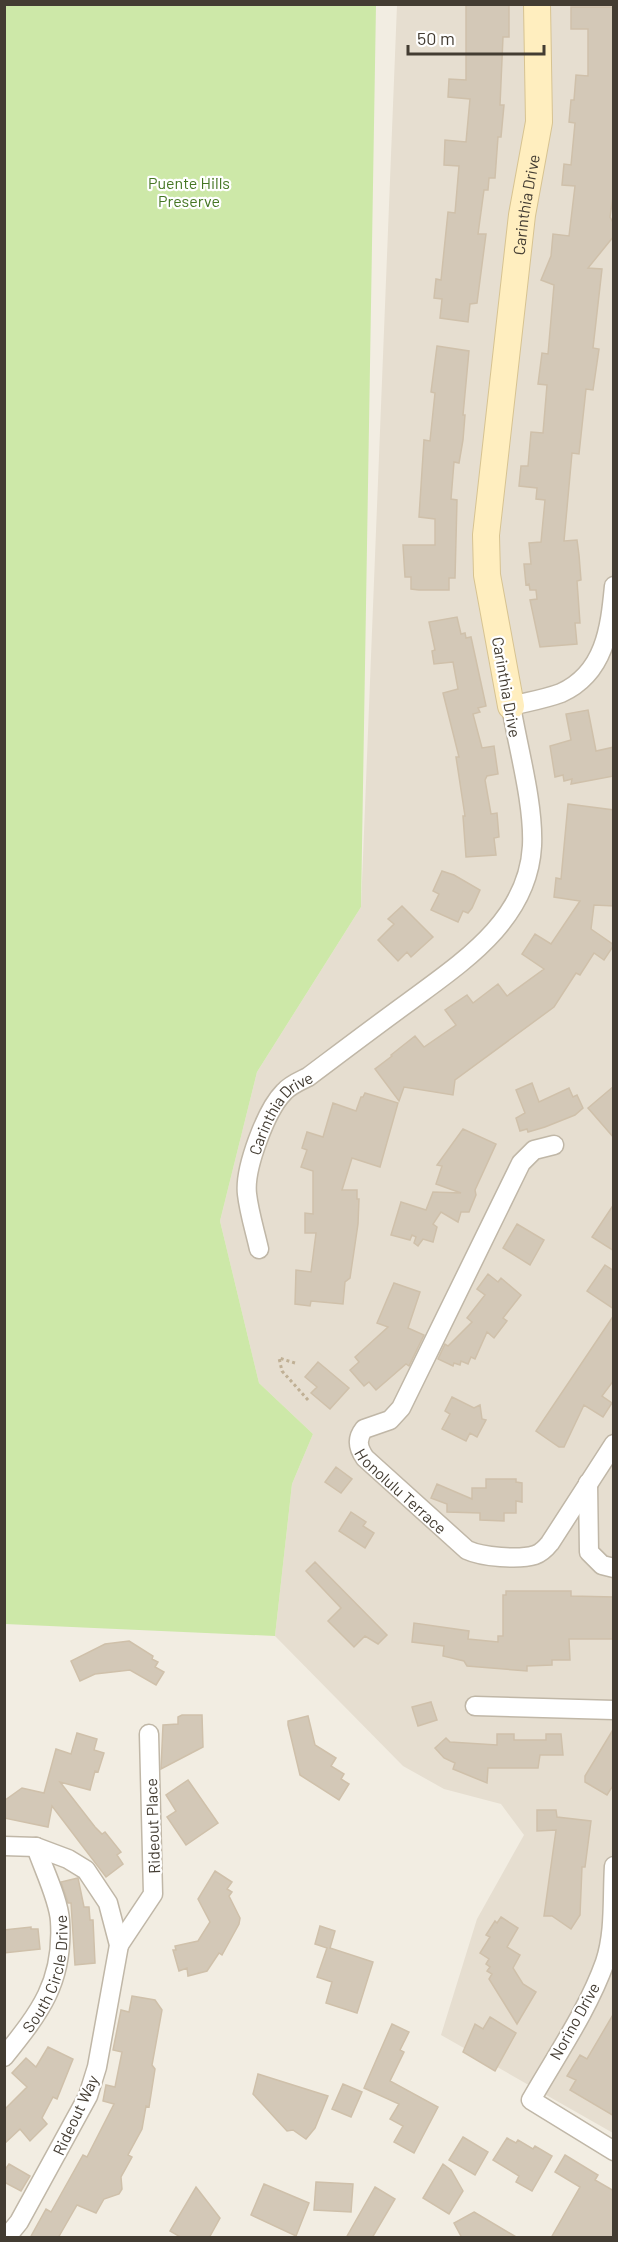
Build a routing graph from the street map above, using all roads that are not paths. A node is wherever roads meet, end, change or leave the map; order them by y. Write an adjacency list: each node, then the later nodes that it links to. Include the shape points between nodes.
1 (537, 4): 3 (street, Carinthia Drive, via 539,122 522,215 486,535 487,575)
2 (614, 586): 3 (street, via 606,644 591,670 559,693)
3 (511, 706): 5 (street, Carinthia Drive, via 532,828 530,861 522,891 475,952 285,1090 277,1100 256,1146 247,1181 246,1193)
4 (554, 1145): 7 (street, Honolulu Terrace, via 534,1150 521,1163 401,1408 390,1420 364,1429 358,1445 365,1458 467,1550 479,1555 538,1553 550,1543)
5 (259, 1248)
6 (614, 1444): 7 (street, Honolulu Terrace)
7 (588, 1483): 8 (street, via 589,1552 602,1564)
8 (614, 1568)
9 (475, 1706): 10 (street)
10 (614, 1710)
11 (149, 1734): 15 (street, Rideout Place, via 153,1894)
12 (4, 1846): 13 (street)
13 (36, 1847): 15 (street, via 68,1858 86,1870 108,1904); 16 (street, South Circle Drive, via 60,1920 57,1976 38,2015)
14 (614, 1866): 17 (street, Norino Drive, via 605,1961 531,2100)
15 (119, 1945): 18 (street, Rideout Way, via 98,2067 88,2096 19,2222)
16 (4, 2057)
17 (614, 2151)
18 (6, 2238)

